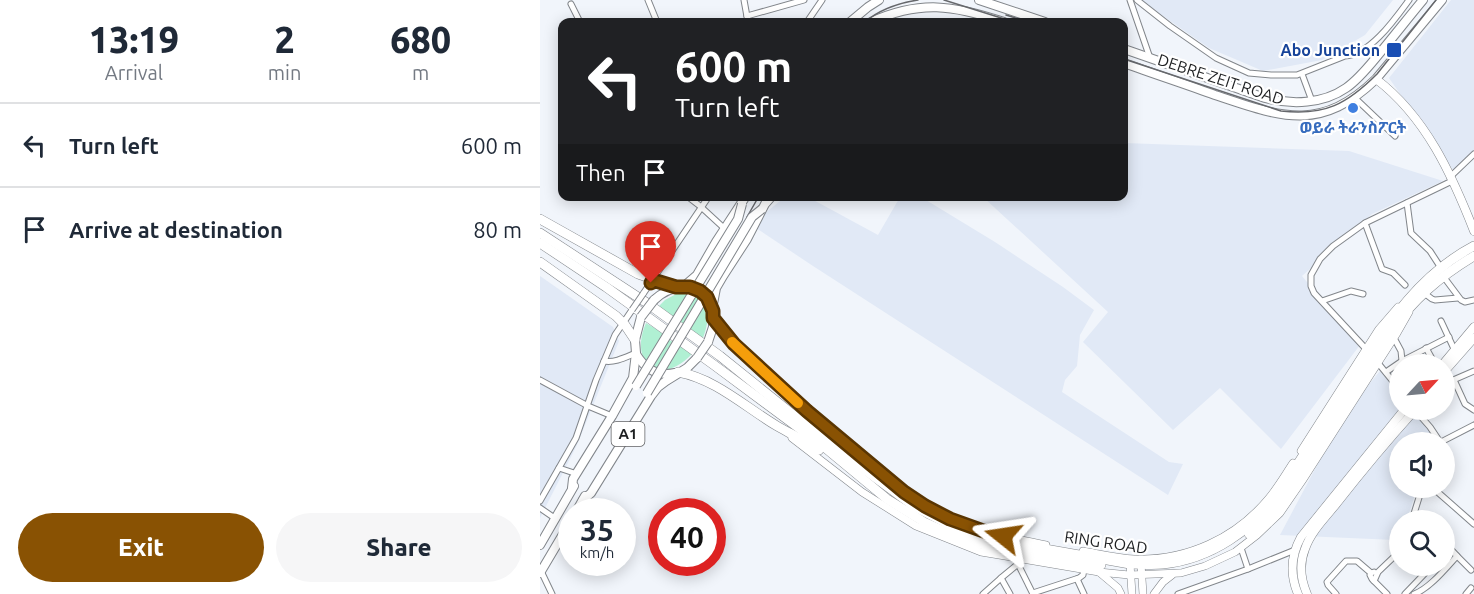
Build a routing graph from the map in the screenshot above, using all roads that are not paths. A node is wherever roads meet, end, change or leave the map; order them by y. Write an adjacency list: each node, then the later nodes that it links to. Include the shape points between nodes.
1 (648, 0): 15 (street)
2 (744, 0): 16 (street)
3 (804, 0): 17 (street)
4 (822, 0): 18 (street)
5 (879, 0): 19 (main road)
6 (979, 0): 12 (main road)
7 (1130, 0): 24 (street)
8 (1137, 0): 26 (street, via 1233,67 1252,74)
9 (1408, 0): 26 (street, via 1380,36 1361,51)
10 (1423, 0): 29 (main road, DEBRE ZEIT ROAD, via 1357,78 1341,90)
11 (1442, 0): 27 (main road, DEBRE ZEIT ROAD)
12 (996, 3): 22 (main road)
13 (571, 4): 14 (street)
14 (578, 18)
15 (655, 18)
16 (748, 18)
17 (751, 18)
18 (810, 18)
19 (855, 18)
20 (877, 18): 21 (main road, via 917,2 944,3)
21 (991, 18)
22 (1035, 18)
23 (1128, 50): 24 (main road, DEBRE ZEIT ROAD)
24 (1150, 58): 29 (main road, DEBRE ZEIT ROAD, via 1265,98)
25 (1128, 64): 28 (main road, DEBRE ZEIT ROAD, via 1279,115 1319,113)
26 (1302, 74): 29 (street)
27 (1376, 79): 28 (main road, DEBRE ZEIT ROAD); 32 (main road, via 1412,112)
28 (1355, 98): 30 (street)
29 (1312, 101)
30 (1395, 136)
31 (1474, 154): 32 (street)
32 (1451, 179): 38 (street); 42 (main road)
33 (693, 201): 39 (street)
34 (706, 201): 39 (street)
35 (743, 201): 44 (main road)
36 (744, 201): 103 (main road, bridge, via 738,219)
37 (768, 201): 40 (main road)
38 (1407, 203): 43 (street); 51 (street, via 1411,233 1430,251)
39 (702, 208): 44 (street); 52 (street)
40 (762, 209): 61 (main road, via 716,288); 104 (main road, bridge, via 752,218)
41 (540, 219): 52 (highway)
42 (1472, 221): 45 (main road)
43 (1365, 223): 53 (street, via 1382,269); 59 (street, via 1326,252 1315,267 1311,286)
44 (725, 229): 54 (main road, via 697,275)
45 (1474, 231)
46 (540, 233): 102 (highway, RING ROAD, via 711,350)
47 (540, 243): 100 (highway, RING ROAD, via 714,365)
48 (1474, 246): 51 (highway, RING ROAD)
49 (1474, 256): 51 (highway, RING ROAD)
50 (540, 262): 63 (highway)
51 (1442, 272): 55 (highway, RING ROAD); 57 (street); 60 (highway, RING ROAD, via 1427,279)
52 (653, 280): 54 (highway); 63 (street, bridge)
53 (1405, 285)
54 (680, 287): 61 (main road, via 700,291); 68 (main road, A1, bridge, via 654,300 642,317)
55 (1424, 293): 57 (street, via 1435,300); 60 (highway, RING ROAD)
56 (1363, 294): 59 (street, via 1351,291)
57 (1458, 298): 58 (street, via 1465,302)
58 (1474, 300)
59 (1322, 301): 69 (street)
60 (1408, 304): 66 (street, via 1406,318); 69 (street, via 1395,309); 122 (highway, RING ROAD, via 1287,494 1259,526 1233,546 1202,561 1176,568)
61 (713, 313): 82 (main road, A1, bridge, via 708,342 697,358); 90 (highway, via 734,344)
62 (1441, 321): 65 (street)
63 (623, 323): 68 (highway); 78 (street)
64 (1474, 327): 71 (main road)
65 (1449, 337): 70 (street); 71 (street)
66 (1394, 338): 73 (street); 79 (street)
67 (1474, 338): 77 (main road)
68 (635, 340): 72 (main road, A1)
69 (1366, 348): 90 (street, via 1262,506 1225,536 1188,553 1170,556 1134,559 1084,552 967,526 904,492)
70 (1426, 348): 74 (street); 75 (street)
71 (1455, 351): 76 (main road)
72 (636, 353): 78 (street); 82 (main road, via 652,371); 91 (main road, A1, via 633,378)
73 (1401, 354)
74 (1415, 354)
75 (1429, 354)
76 (1452, 354)
77 (1455, 360)
78 (604, 361): 88 (street)
79 (1378, 363): 83 (street); 113 (street, via 1288,502)
80 (1389, 370): 83 (street)
81 (1474, 371): 86 (street)
82 (678, 372): 96 (highway, via 710,382); 105 (main road, A1, via 658,387)
83 (1386, 372): 84 (street)
84 (1389, 376)
85 (540, 380): 88 (street)
86 (1455, 380)
87 (1455, 382): 89 (street, via 1465,404)
88 (588, 406): 91 (street); 99 (street)
89 (1474, 410)
90 (807, 411): 102 (highway)
91 (612, 416): 101 (main road, A1)
92 (1396, 420): 114 (main road, via 1304,532)
93 (1406, 420): 145 (main road, via 1312,535 1302,562)
94 (1424, 420): 97 (street)
95 (1474, 425): 98 (street)
96 (777, 426): 100 (highway); 117 (street, via 862,492 916,526 981,552)
97 (1433, 432)
98 (1455, 434)
99 (559, 468): 101 (street); 107 (street)
100 (851, 470): 121 (highway, RING ROAD, via 899,507 957,537 987,546)
101 (577, 474): 103 (main road, A1)
102 (875, 478): 121 (highway, RING ROAD, via 915,507 960,530)
103 (572, 488): 109 (main road, A1)
104 (584, 498)
105 (585, 498)
106 (1444, 498): 110 (street)
107 (540, 501)
108 (540, 508): 109 (street)
109 (556, 519): 112 (main road, A1)
110 (1474, 524)
111 (558, 542): 124 (main road)
112 (540, 545)
113 (1241, 548): 120 (street); 128 (street, via 1205,566)
114 (1295, 550): 120 (street); 144 (main road, via 1292,569)
115 (1455, 553): 116 (street)
116 (1458, 556): 123 (street); 149 (street)
117 (1019, 561): 119 (street); 130 (street); 137 (street)
118 (1389, 562): 126 (street)
119 (1084, 569): 125 (street); 131 (street)
120 (1248, 569): 143 (street)
121 (1130, 570): 122 (highway, RING ROAD); 125 (street); 140 (street)
122 (1141, 570): 128 (street); 141 (street)
123 (1471, 570)
124 (540, 572): 134 (street)
125 (1099, 572): 139 (street)
126 (1378, 572): 127 (street); 132 (street)
127 (1371, 573): 132 (street); 146 (street, via 1357,561 1346,561 1327,582)
128 (1172, 575): 142 (street)
129 (1422, 576): 148 (street)
130 (1001, 578): 135 (street); 136 (street)
131 (1077, 579): 137 (street); 138 (street)
132 (1374, 581): 147 (street)
133 (1471, 588): 150 (street)
134 (552, 594)
135 (983, 594)
136 (1010, 594)
137 (1033, 594)
138 (1084, 594)
139 (1121, 594)
140 (1132, 594)
141 (1143, 594)
142 (1154, 594)
143 (1178, 594)
144 (1298, 594)
145 (1307, 594)
146 (1336, 594)
147 (1387, 594)
148 (1405, 594)
149 (1417, 594)
150 (1466, 594)

